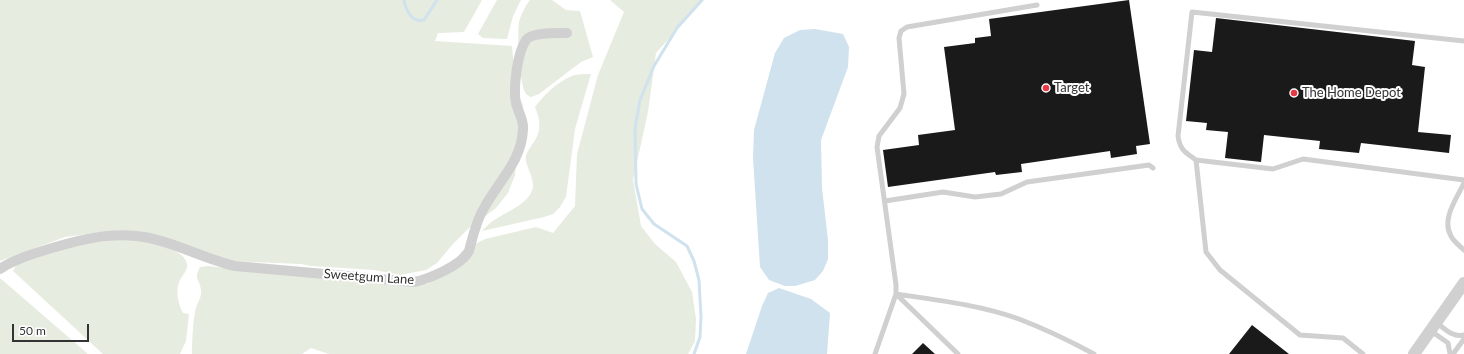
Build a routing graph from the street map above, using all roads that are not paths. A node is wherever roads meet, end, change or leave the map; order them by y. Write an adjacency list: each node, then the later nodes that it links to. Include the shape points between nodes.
1 (1037, 5): 7 (lane, via 907,27 902,31 899,38 904,94 900,108 879,136 877,147)
2 (567, 32): 9 (street, Sweetgum Lane, via 536,34 526,40 520,54 514,84 523,129 517,157 478,219 467,256 423,280 414,282 235,266 154,239 125,235 89,238 53,247 16,260)
3 (1464, 41): 4 (lane, via 1192,12 1178,136 1185,152)
4 (1196, 160): 6 (lane, via 1273,170 1304,159); 18 (lane, via 1206,252 1220,270 1300,335 1343,338)
5 (1153, 168): 7 (lane, via 1149,165 1028,182 1001,194 975,197 943,192)
6 (1464, 181): 8 (lane, via 1448,215 1447,228 1451,238)
7 (885, 201): 11 (lane)
8 (1464, 250)
9 (0, 269)
10 (1464, 283): 12 (street)
11 (896, 294): 15 (lane); 16 (lane); 17 (lane, via 972,307 1018,319 1060,336)
12 (1433, 327): 13 (lane, via 1453,335); 19 (street); 20 (lane, via 1448,343)
13 (1464, 335)
14 (1464, 340): 20 (lane)
15 (875, 354)
16 (958, 354)
17 (1094, 354)
18 (1363, 354)
19 (1414, 354)
20 (1451, 354)

